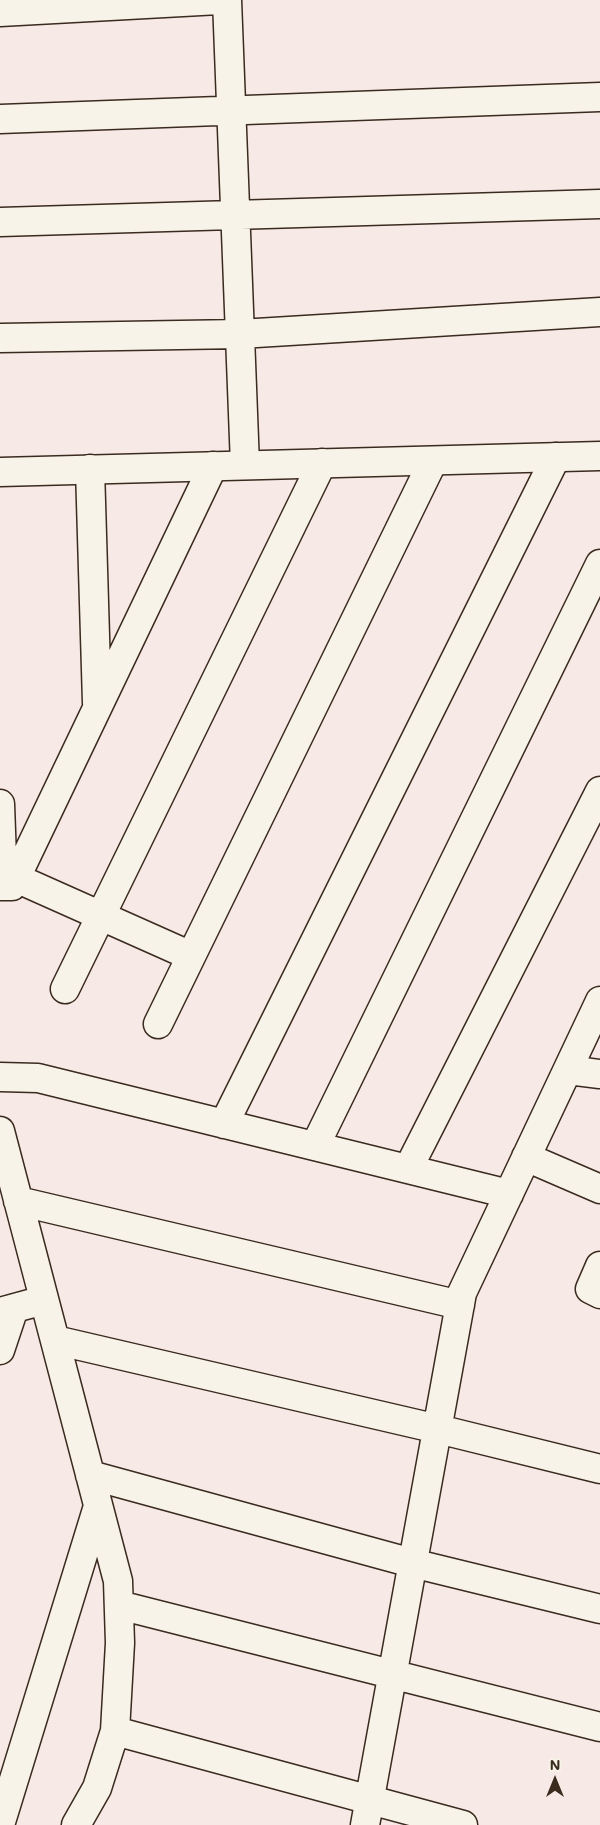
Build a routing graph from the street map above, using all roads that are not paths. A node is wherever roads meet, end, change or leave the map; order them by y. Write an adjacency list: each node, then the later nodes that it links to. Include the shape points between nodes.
1 (219, 0): 3 (street)
2 (227, 0): 5 (street)
3 (0, 12)
4 (600, 96): 5 (street)
5 (231, 110): 6 (street); 8 (street)
6 (0, 118)
7 (600, 204): 8 (street)
8 (235, 215): 9 (street); 11 (street)
9 (0, 222)
10 (600, 312): 11 (street)
11 (240, 334): 12 (street); 17 (street)
12 (0, 338)
13 (600, 456): 14 (street)
14 (556, 457): 15 (street); 34 (street)
15 (433, 461): 16 (street); 27 (street)
16 (322, 464): 17 (street); 26 (street)
17 (245, 465): 18 (street)
18 (213, 466): 19 (street); 22 (street)
19 (90, 469): 20 (street); 22 (street)
20 (0, 472)
21 (600, 564): 36 (street)
22 (97, 708): 25 (street)
23 (600, 791): 38 (street)
24 (0, 804): 25 (street)
25 (6, 883): 26 (street)
26 (101, 916): 27 (street); 28 (street)
27 (191, 956): 30 (street)
28 (65, 989)
29 (600, 1001): 31 (street)
30 (158, 1024)
31 (568, 1070): 32 (street); 37 (street)
32 (600, 1074)
33 (0, 1076): 34 (street, via 38,1078)
34 (224, 1124): 36 (street)
35 (0, 1131): 43 (street)
36 (315, 1146): 38 (street)
37 (526, 1157): 39 (street); 42 (street)
38 (408, 1169): 42 (street)
39 (568, 1176): 40 (street); 41 (street)
40 (600, 1180)
41 (600, 1189)
42 (509, 1194): 47 (street, via 462,1293)
43 (18, 1201): 46 (street); 47 (street)
44 (600, 1266): 45 (street, via 590,1289)
45 (600, 1294)
46 (44, 1300): 48 (street); 49 (street)
47 (460, 1304): 51 (street)
48 (7, 1310): 50 (street)
49 (55, 1340): 51 (street); 53 (street)
50 (0, 1350)
51 (438, 1429): 52 (street); 55 (street)
52 (600, 1469)
53 (90, 1475): 54 (street); 55 (street)
54 (98, 1506): 56 (street, via 118,1581); 62 (street)
55 (412, 1562): 57 (street); 58 (street)
56 (119, 1605): 58 (street); 60 (street)
57 (600, 1609)
58 (392, 1675): 59 (street); 61 (street)
59 (600, 1727)
60 (115, 1731): 61 (street); 63 (street, via 97,1788)
61 (367, 1813): 64 (street)
62 (0, 1825)
63 (76, 1825)
64 (463, 1825)

